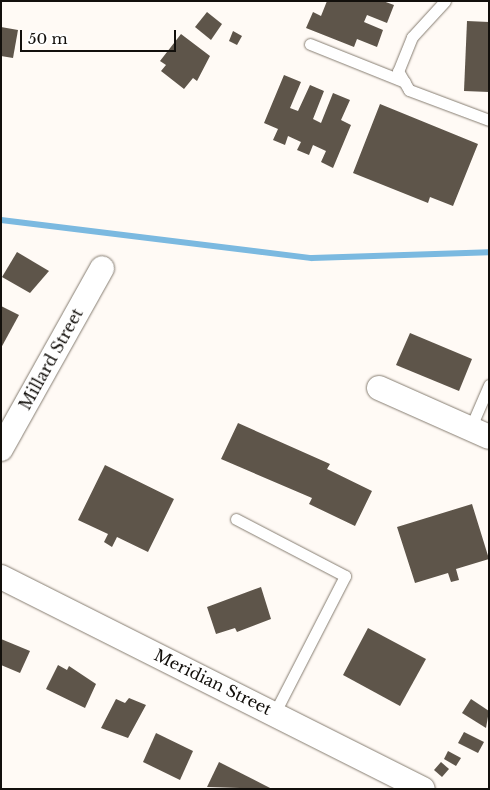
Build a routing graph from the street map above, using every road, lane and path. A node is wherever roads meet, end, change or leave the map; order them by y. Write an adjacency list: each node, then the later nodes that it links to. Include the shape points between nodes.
1 (446, 1): 3 (lane, via 412,37 398,71)
2 (310, 44): 3 (lane)
3 (405, 82): 4 (lane, via 409,90)
4 (489, 120)
5 (102, 268): 9 (street, Millard Street)
6 (489, 385): 8 (lane)
7 (379, 388): 8 (street)
8 (479, 433)
9 (1, 449)
10 (236, 519): 12 (lane, via 345,576)
11 (1, 577): 12 (street, Meridian Street)
12 (275, 712): 13 (street, Meridian Street)
13 (423, 789)

